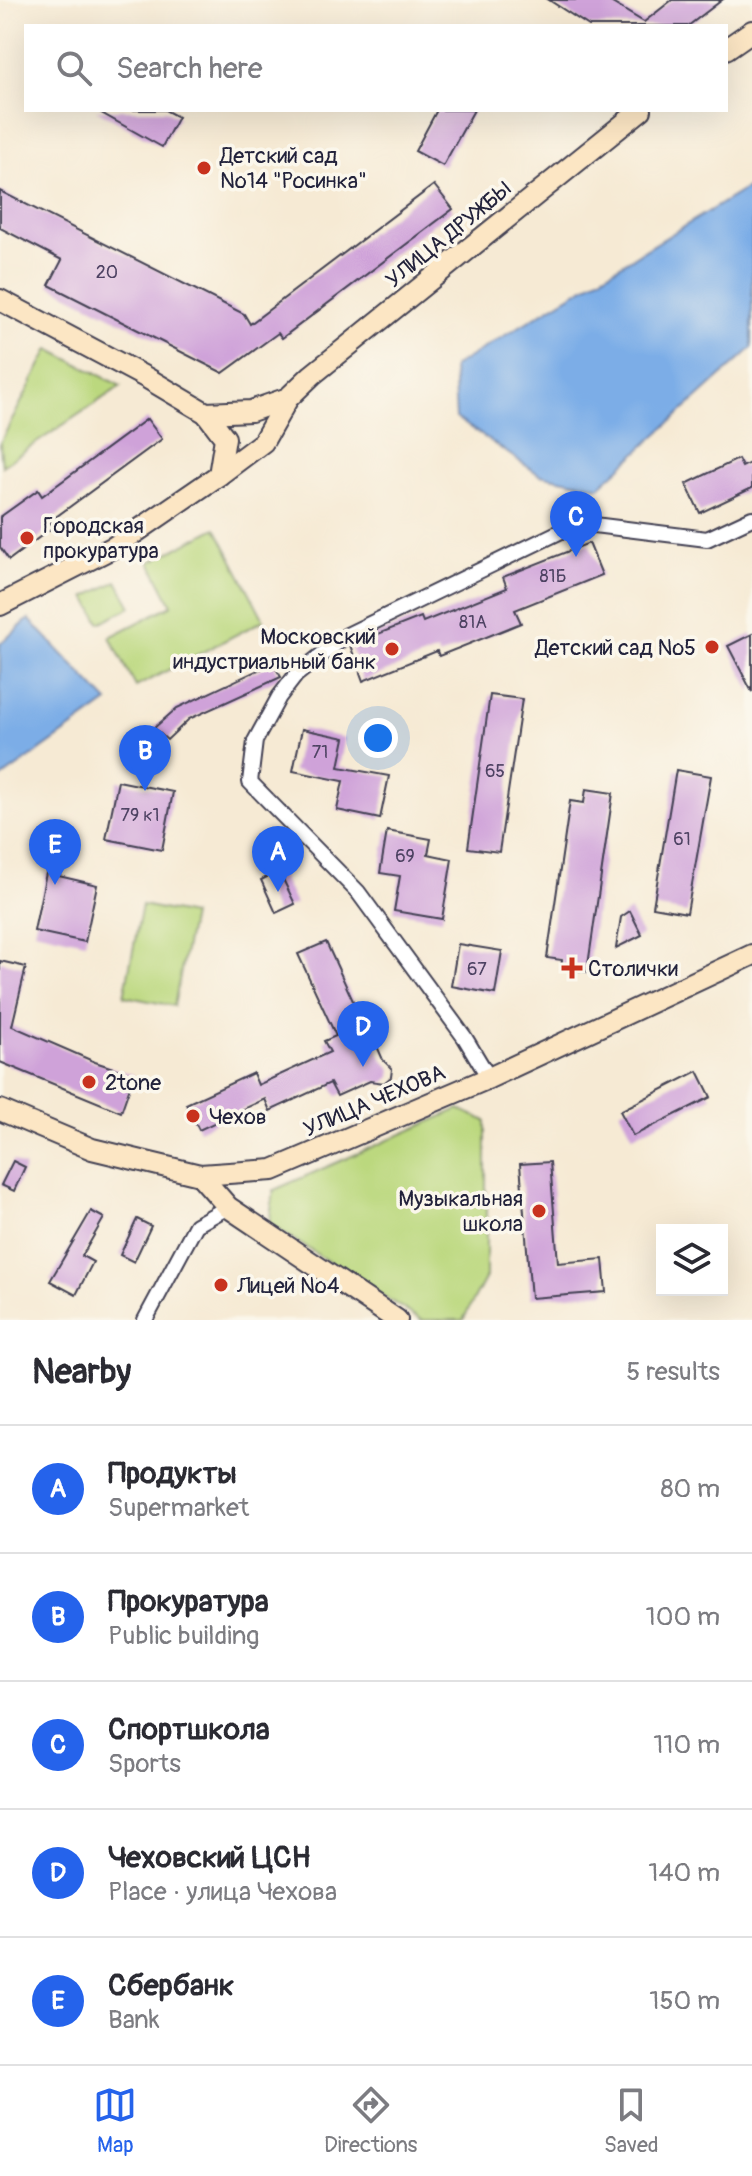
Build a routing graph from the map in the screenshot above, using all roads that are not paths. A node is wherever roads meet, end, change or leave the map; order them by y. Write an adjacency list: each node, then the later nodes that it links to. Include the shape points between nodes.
1 (752, 31): 2 (street)
2 (728, 48)
3 (639, 112): 5 (street, УЛИЦА ДРУЖБЫ)
4 (0, 300): 6 (street)
5 (288, 398): 6 (street, УЛИЦА ДРУЖБЫ, via 251,411); 7 (street, УЛИЦА ДРУЖБЫ, via 263,442)
6 (206, 413): 7 (street, via 225,438)
7 (219, 475): 9 (street, УЛИЦА ДРУЖБЫ, via 114,547)
8 (752, 518): 11 (street, via 707,539 578,523 347,635 296,675 255,741 250,782 358,892)
9 (0, 605)
10 (752, 955): 11 (street, УЛИЦА ЧЕХОВА)
11 (489, 1078): 13 (street, УЛИЦА ЧЕХОВА, via 273,1170)
12 (0, 1110): 13 (street, УЛИЦА ЧЕХОВА, via 92,1149)
13 (200, 1175): 14 (street)
14 (228, 1207): 15 (street, via 196,1225); 16 (street)
15 (145, 1320)
16 (397, 1320)

